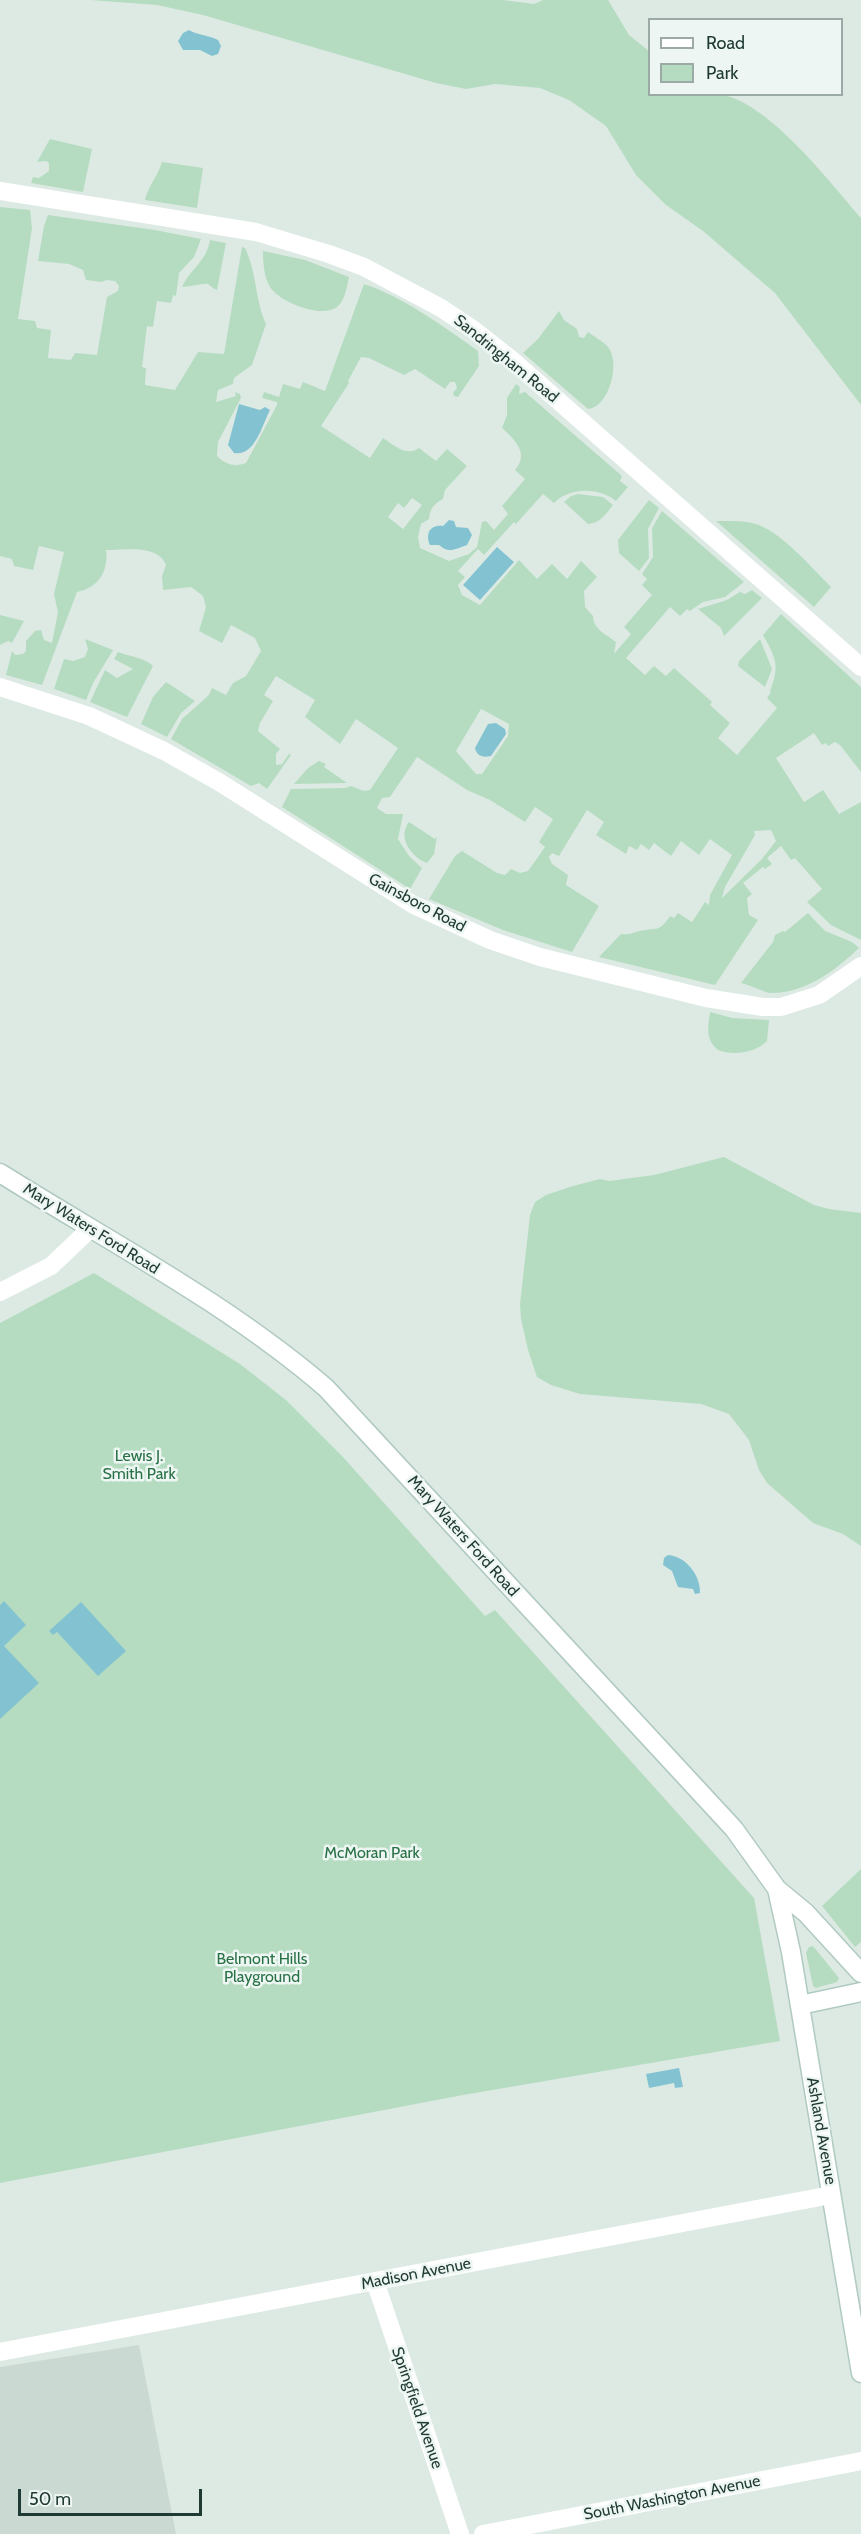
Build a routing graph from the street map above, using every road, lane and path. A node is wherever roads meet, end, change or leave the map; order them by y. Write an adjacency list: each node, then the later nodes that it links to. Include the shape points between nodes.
1 (0, 192): 2 (street, Sandringham Road, via 261,233 343,259 414,293 474,330 512,360)
2 (861, 667)
3 (0, 687): 4 (street, Gainsboro Road, via 89,716 164,751 411,904 490,940 540,957 706,998 763,1007 781,1007 819,995)
4 (861, 966)
5 (0, 1173): 6 (street, Mary Waters Ford Road)
6 (90, 1229): 7 (street, via 51,1266); 8 (street, Mary Waters Ford Road, via 238,1320 326,1388 734,1829)
7 (0, 1292)
8 (777, 1889): 9 (street, Mary Waters Ford Road, via 806,1913); 11 (street, Ashland Avenue)
9 (861, 1973)
10 (861, 1992): 11 (street)
11 (800, 2005): 12 (street, Ashland Avenue)
12 (831, 2195): 13 (street, Madison Avenue); 14 (street, Ashland Avenue)
13 (375, 2281): 15 (street, Madison Avenue); 18 (street, Springfield Avenue)
14 (859, 2347): 16 (street, Ashland Avenue)
15 (0, 2352)
16 (861, 2373)
17 (861, 2462): 19 (street, South Washington Avenue)
18 (460, 2534)
19 (483, 2534)

